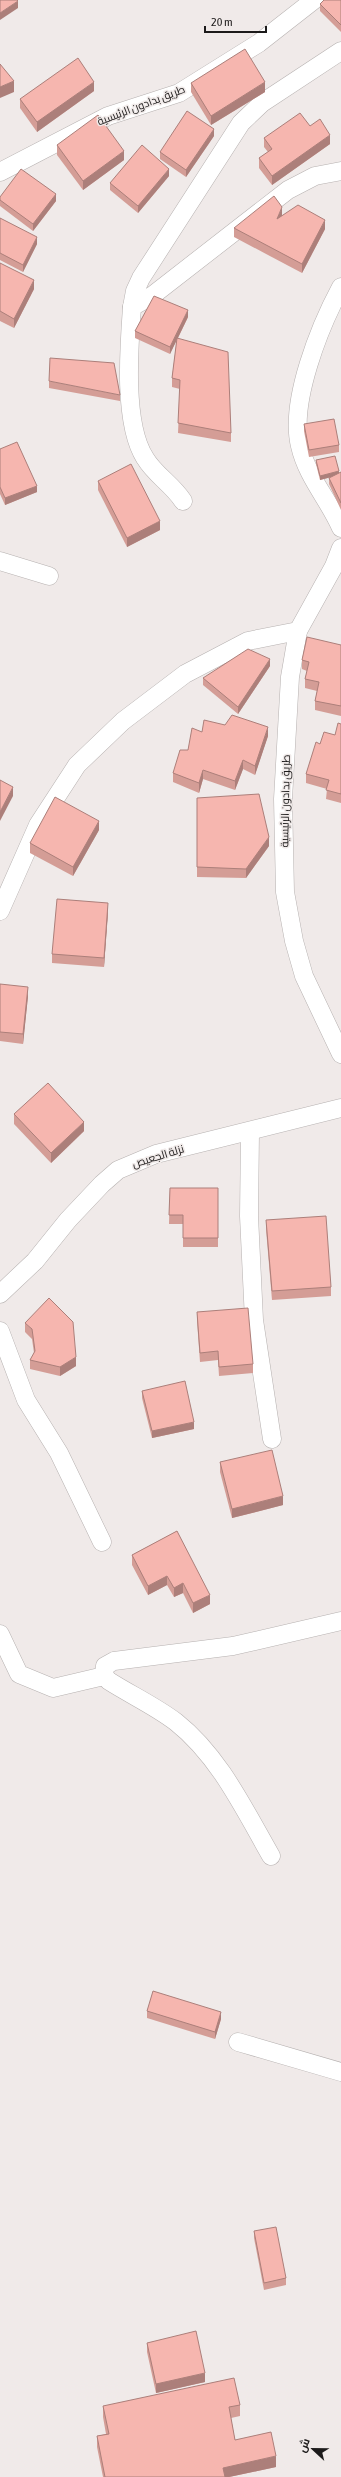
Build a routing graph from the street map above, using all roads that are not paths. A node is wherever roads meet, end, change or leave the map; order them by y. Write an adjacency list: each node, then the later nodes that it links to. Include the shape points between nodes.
1 (314, 0): 4 (street, طريق بدادون الرئيسية, via 259,43 179,93 108,116)
2 (341, 51): 6 (street, via 267,99 241,123 141,278)
3 (341, 171): 6 (street, via 315,176 288,190 153,294)
4 (0, 172)
5 (341, 287): 8 (street, via 317,338 304,383 298,432 307,466)
6 (132, 307): 7 (street, via 128,394 138,445 150,466 173,487)
7 (183, 501)
8 (341, 528)
9 (341, 548): 12 (street, طريق بدادون الرئيسية, via 334,566)
10 (0, 561): 11 (street)
11 (49, 576)
12 (298, 631): 13 (street, via 248,641 185,674 118,726 77,765 38,825); 14 (street, طريق بدادون الرئيسية, via 290,677 283,799 285,892 294,941 304,976)
13 (0, 911)
14 (341, 1054)
15 (341, 1108): 16 (street, نزلة الجعيص)
16 (250, 1132): 17 (street, نزلة الجعيص, via 156,1154 118,1170 68,1220 35,1261); 19 (street, via 249,1216 254,1320)
17 (0, 1294)
18 (0, 1331): 20 (street, via 26,1400 60,1453)
19 (272, 1439)
20 (102, 1542)
21 (341, 1621): 23 (street, via 233,1646 114,1661 105,1666)
22 (0, 1634): 23 (street, via 19,1674 53,1688)
23 (104, 1676): 24 (street, via 177,1723 198,1744 218,1767)
24 (271, 1856)
25 (238, 2042): 26 (street)
26 (341, 2072)

